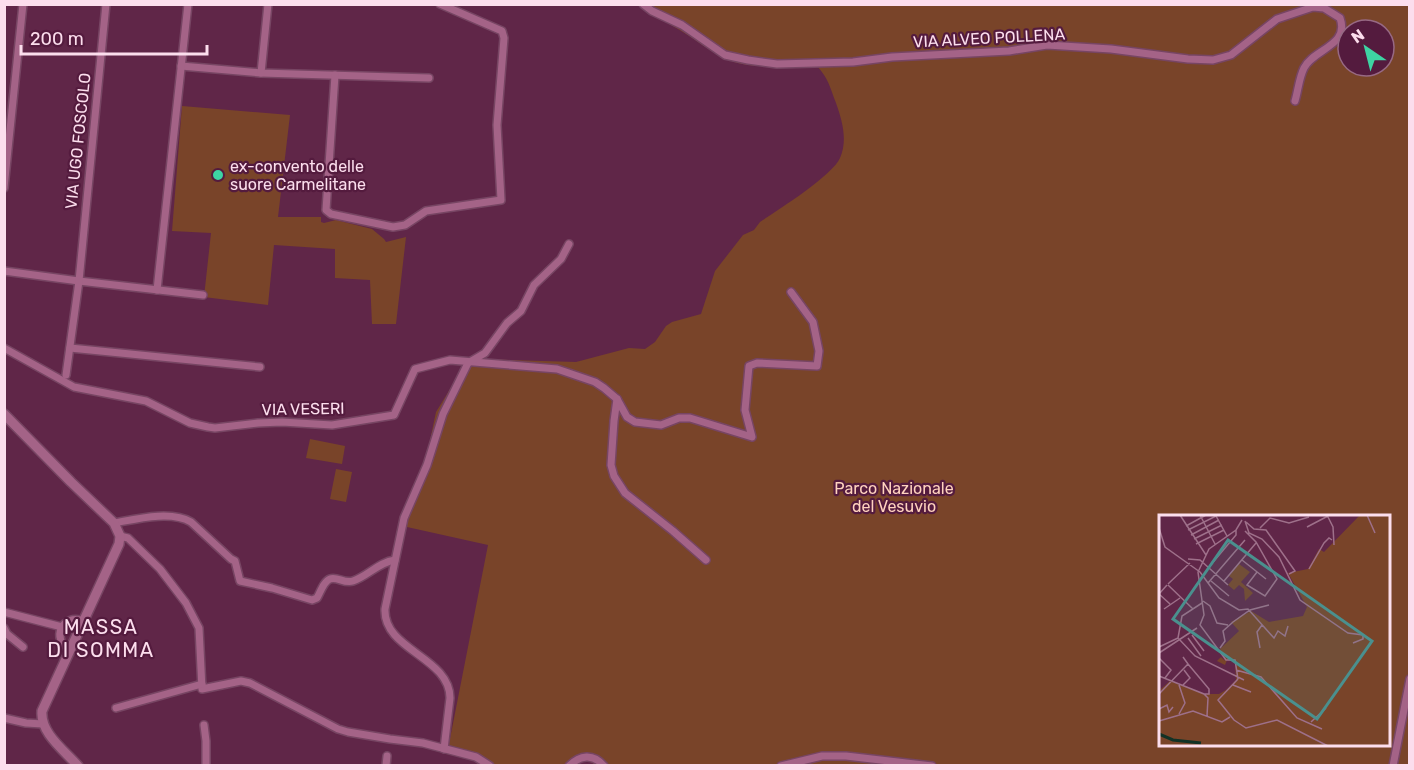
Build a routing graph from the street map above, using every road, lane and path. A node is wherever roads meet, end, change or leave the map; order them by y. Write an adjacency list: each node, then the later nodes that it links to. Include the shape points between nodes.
1 (23, 4): 12 (street)
2 (106, 4): 15 (street, VIA UGO FOSCOLO)
3 (188, 4): 7 (street)
4 (268, 4): 8 (street)
5 (440, 4): 9 (street, via 502,31 498,125 501,200 426,211 405,225 393,227 331,214 326,210)
6 (643, 4): 11 (street, VIA ALVEO POLLENA, via 725,55 777,64 998,52 1047,45 1214,60 1231,55 1277,19 1313,7 1324,8 1340,18 1341,34 1308,62)
7 (181, 66): 8 (street); 16 (street)
8 (261, 73): 9 (street)
9 (335, 75): 10 (street)
10 (429, 78)
11 (1295, 101)
12 (4, 188)
13 (569, 244): 21 (street, via 561,259 534,285 521,311 485,352)
14 (4, 271): 15 (street)
15 (79, 281): 16 (street); 20 (street, VIA UGO FOSCOLO)
16 (157, 290): 18 (street)
17 (791, 292): 24 (street, VIA VESERI, via 813,322 819,351 817,366 749,366 745,410 752,437 690,418 661,425 635,422 627,417)
18 (203, 295)
19 (4, 348): 21 (street, VIA VESERI, via 74,387 146,400 190,423 215,428 258,423 332,424 394,415 415,369 450,360)
20 (70, 348): 22 (street); 23 (street, VIA UGO FOSCOLO)
21 (468, 363): 24 (street, VIA VESERI, via 557,369 595,382); 28 (street, via 443,414 404,518)
22 (260, 367)
23 (66, 375)
24 (618, 399): 29 (street, via 611,465 614,476 625,493)
25 (4, 414): 26 (street)
26 (114, 523): 27 (street); 28 (street, via 185,518 236,561 240,581 312,600 327,580 355,581)
27 (120, 536): 31 (street); 37 (street, via 130,540 159,569 186,603 199,628)
28 (395, 560): 42 (street, via 386,622 447,682 450,698)
29 (706, 560)
30 (4, 612): 32 (street)
31 (84, 621): 32 (street, via 71,620); 35 (street)
32 (62, 627): 35 (street, via 61,643)
33 (4, 628): 34 (street)
34 (23, 647)
35 (70, 650): 40 (street, via 43,706)
36 (1410, 679): 53 (street)
37 (202, 687): 38 (street); 42 (street, via 250,683 338,729)
38 (116, 708)
39 (4, 718): 40 (street)
40 (43, 724): 45 (street)
41 (204, 725): 46 (street)
42 (444, 748): 48 (street)
43 (387, 756): 47 (street)
44 (876, 762): 51 (street, via 822,756); 52 (street)
45 (78, 765)
46 (207, 765)
47 (386, 765)
48 (490, 765)
49 (568, 765): 50 (street, via 586,757)
50 (604, 765)
51 (781, 765)
52 (932, 765)
53 (1393, 765)

